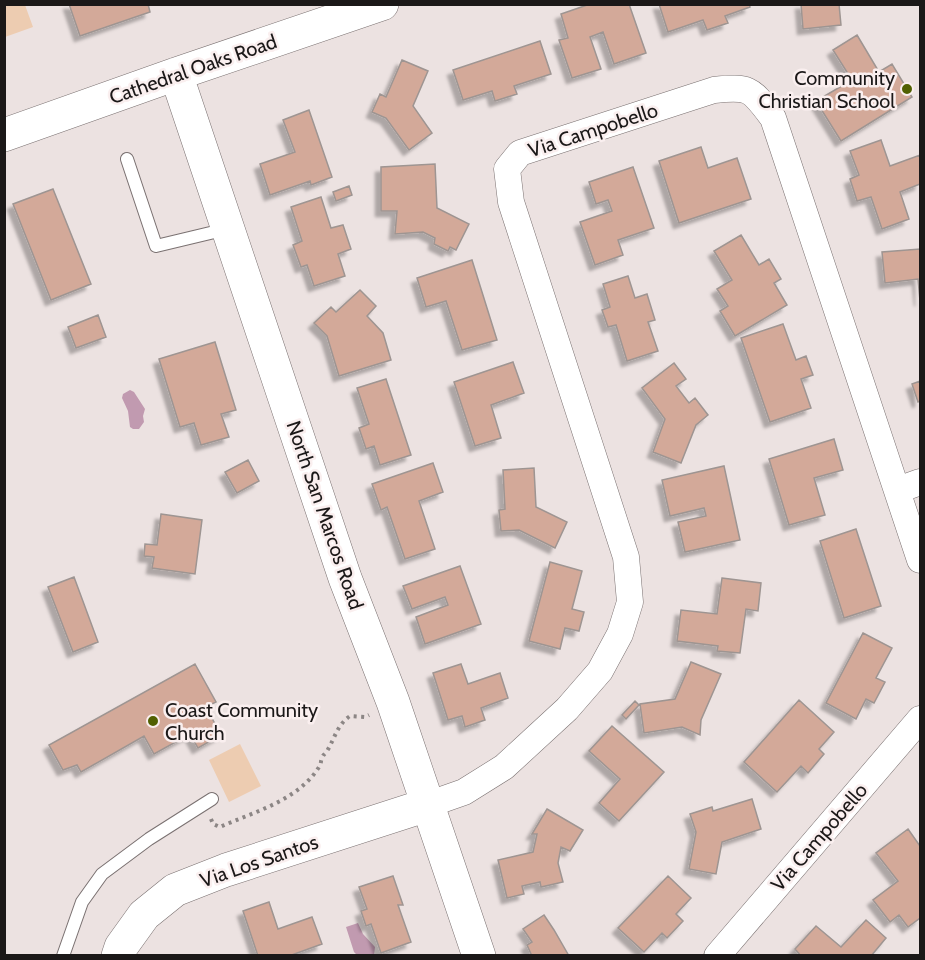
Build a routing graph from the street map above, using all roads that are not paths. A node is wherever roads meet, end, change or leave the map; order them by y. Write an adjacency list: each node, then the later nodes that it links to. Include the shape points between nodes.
1 (382, 4): 2 (street, Cathedral Oaks Road)
2 (176, 74): 3 (street, Cathedral Oaks Road); 5 (street, North San Marcos Road)
3 (4, 135)
4 (127, 159): 5 (lane, via 156,246)
5 (228, 229): 10 (street, North San Marcos Road, via 345,578 393,702)
6 (909, 486): 7 (street, Via Campobello); 10 (street, Via Campobello, via 772,118 754,93 740,87 714,90 520,153 507,169 511,202 626,557 630,602 620,634 600,671 567,709 504,767 464,792)
7 (921, 560)
8 (921, 719): 14 (street, Via Campobello)
9 (212, 799): 11 (lane, via 149,838 102,874 81,902)
10 (427, 806): 12 (street, Via Los Santos, via 175,890 144,915); 13 (street, North San Marcos Road)
11 (63, 956)
12 (118, 956)
13 (479, 956)
14 (717, 956)

